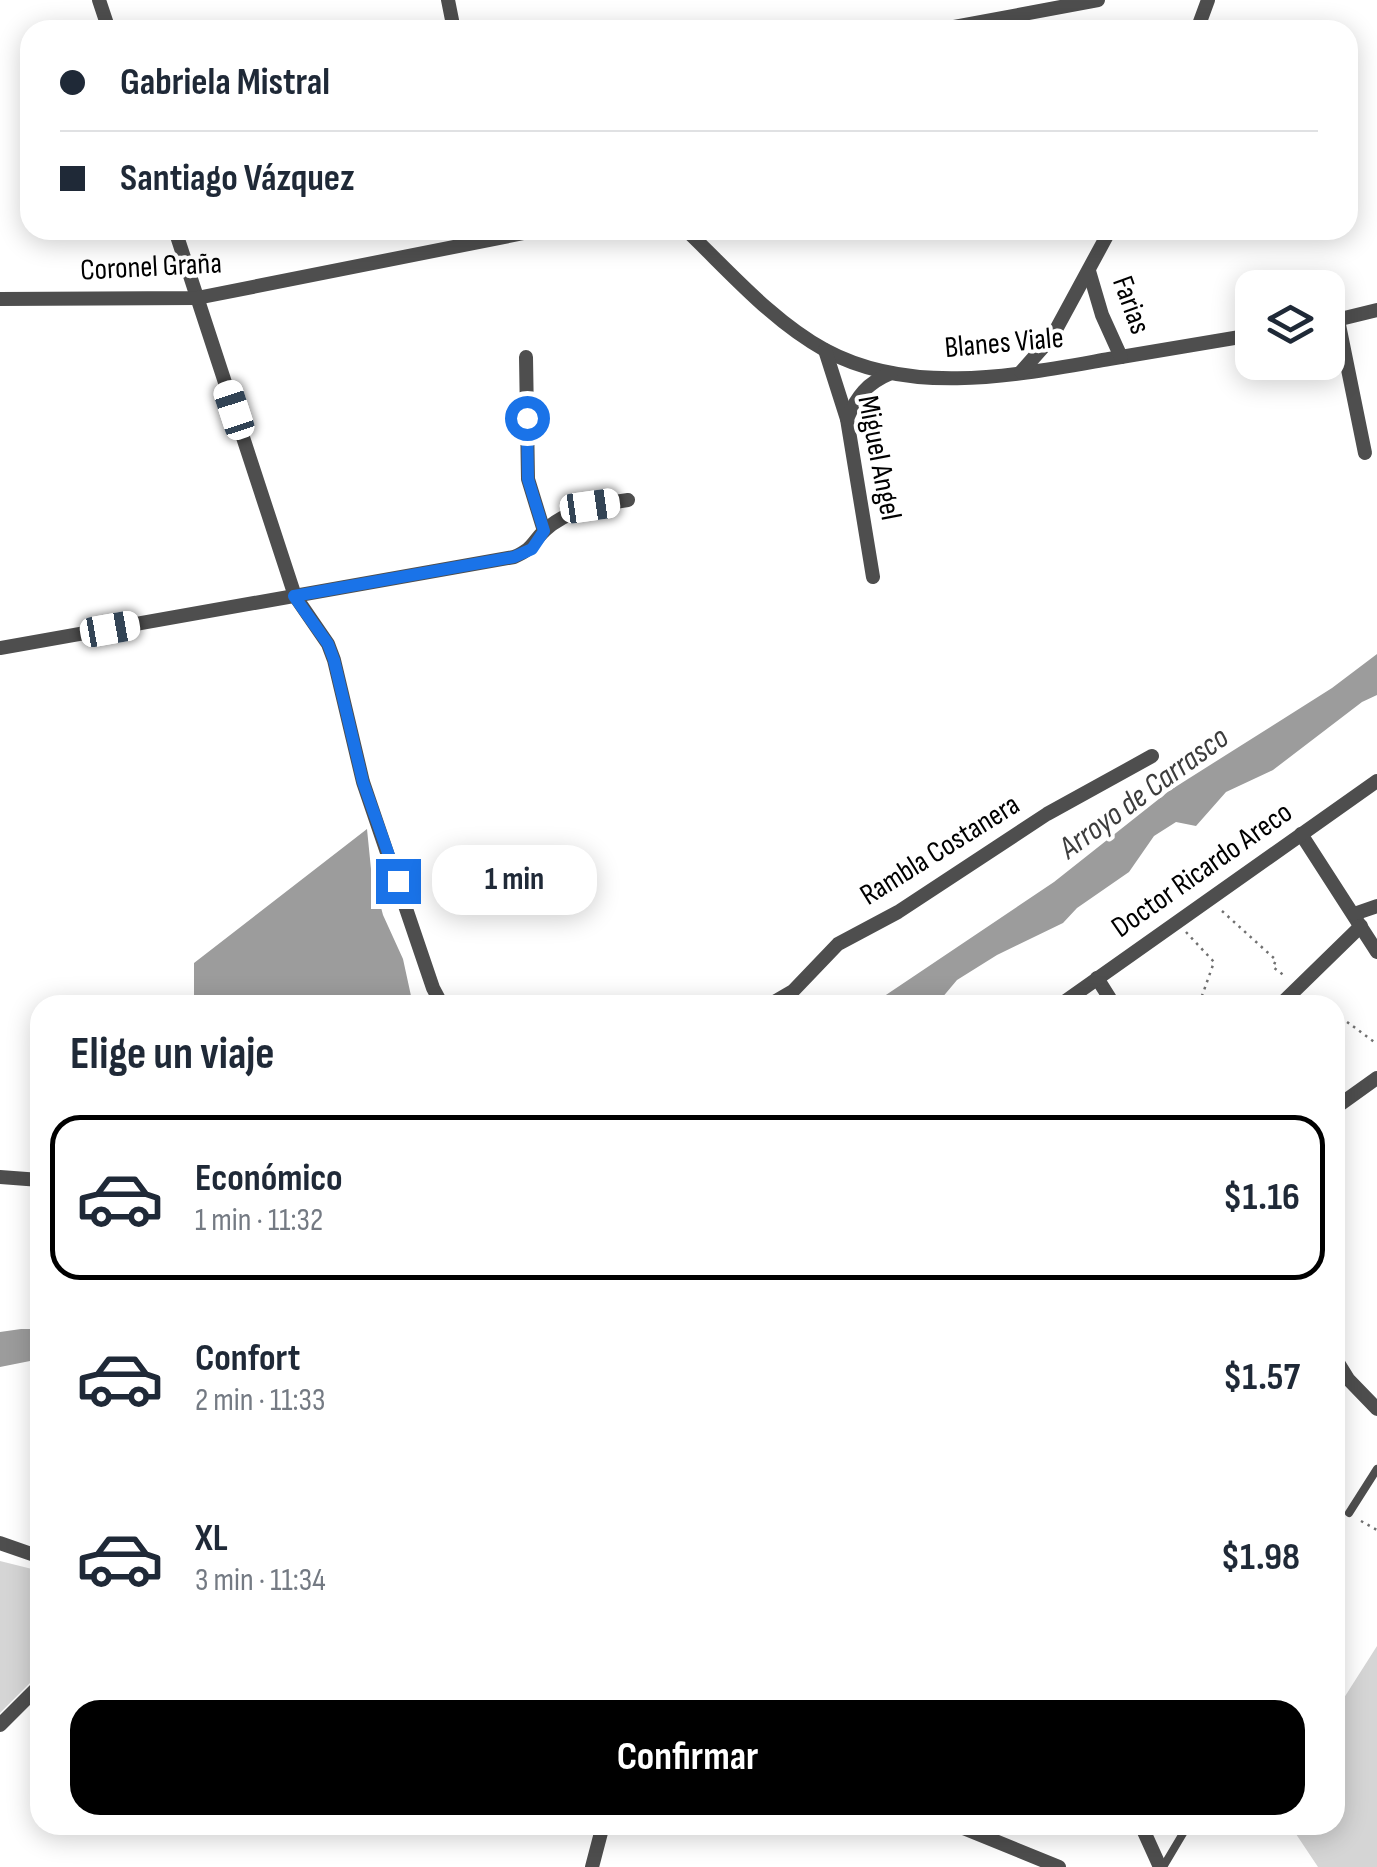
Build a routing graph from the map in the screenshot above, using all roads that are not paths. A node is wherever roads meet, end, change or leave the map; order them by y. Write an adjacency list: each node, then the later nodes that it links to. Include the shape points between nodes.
1 (1098, 0): 2 (street)
2 (991, 20)
3 (178, 240): 8 (street)
4 (468, 240): 8 (street, Coronel Graña)
5 (696, 240): 13 (street, Blanes Viale, via 746,290)
6 (1105, 240): 7 (street, Farias)
7 (1090, 271): 15 (street, Farias); 17 (street, Farias, via 1052,338)
8 (197, 298): 9 (street, Coronel Graña); 24 (street)
9 (0, 299)
10 (1377, 310): 11 (street)
11 (1345, 318)
12 (1235, 338): 15 (street, Blanes Viale)
13 (825, 350): 18 (street, Blanes Viale); 19 (street, Miguel Angel)
14 (526, 357): 22 (street, via 528,479)
15 (1121, 357): 17 (street, Blanes Viale)
16 (1345, 370): 20 (street)
17 (1021, 372): 18 (street, Blanes Viale, via 956,379)
18 (891, 374): 19 (street, via 863,390)
19 (847, 419): 23 (street, Miguel Angel)
20 (1365, 453)
21 (628, 500): 22 (street, via 590,506)
22 (544, 531): 24 (street, via 532,549 514,557)
23 (873, 577)
24 (294, 596): 25 (street); 33 (street, via 334,660 363,782)
25 (0, 648)
26 (1152, 756): 34 (street, Rambla Costanera, via 838,944)
27 (1377, 781): 28 (street, Doctor Ricardo Areco)
28 (1301, 834): 30 (street); 32 (street, Doctor Ricardo Areco)
29 (1377, 906): 30 (street)
30 (1357, 920): 31 (street); 37 (street)
31 (1377, 952)
32 (1097, 978): 35 (street, Doctor Ricardo Areco); 36 (street)
33 (438, 995)
34 (786, 995)
35 (1074, 995)
36 (1108, 995)
37 (1291, 995)
38 (1377, 1078): 39 (street)
39 (1345, 1101)
40 (0, 1176): 41 (street)
41 (30, 1179)
42 (1345, 1374): 43 (street)
43 (1377, 1409)
44 (1377, 1469): 45 (lane)
45 (1348, 1513)
46 (0, 1543): 47 (street)
47 (30, 1554)
48 (30, 1695): 49 (street)
49 (0, 1725)
50 (601, 1835): 54 (street)
51 (981, 1835): 55 (street)
52 (1146, 1835): 56 (street)
53 (1182, 1835): 56 (lane)
54 (592, 1867)
55 (1059, 1867)
56 (1162, 1867)

